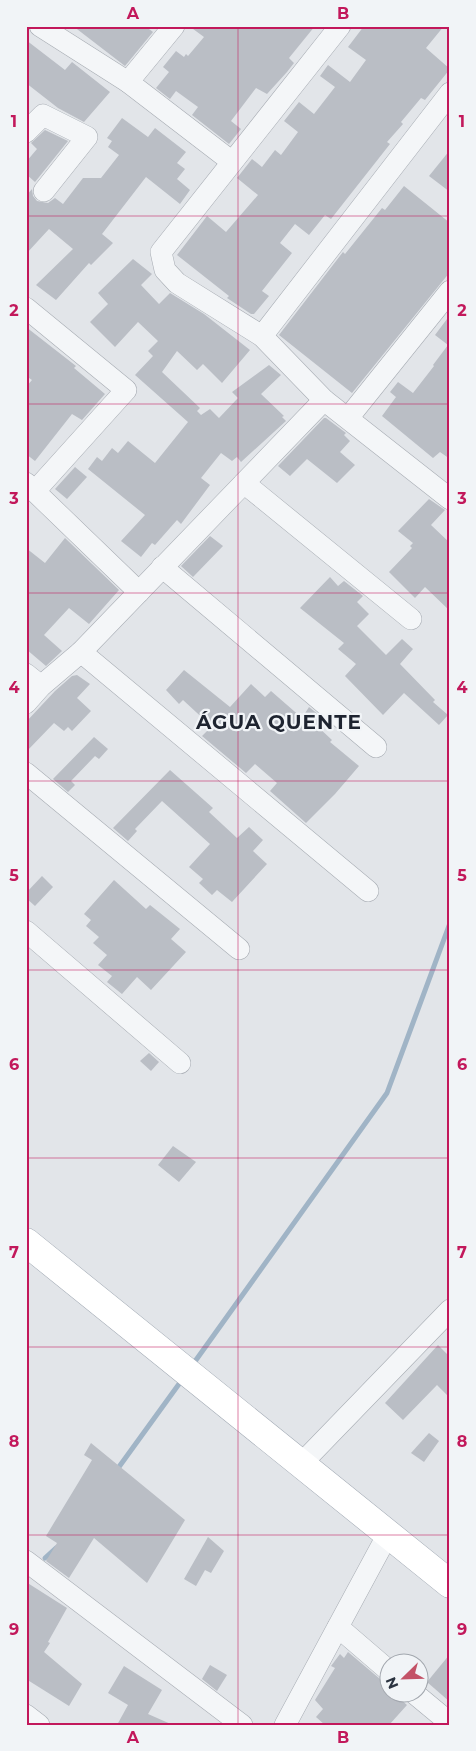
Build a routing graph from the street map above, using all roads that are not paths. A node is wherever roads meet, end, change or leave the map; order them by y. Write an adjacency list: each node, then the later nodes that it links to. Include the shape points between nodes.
1 (40, 26): 4 (street)
2 (174, 26): 4 (street)
3 (340, 26): 7 (street)
4 (128, 82): 7 (street)
5 (450, 93): 11 (street)
6 (26, 132): 8 (street, via 43,115 87,137)
7 (230, 161): 11 (street, via 161,252 162,263 177,283)
8 (44, 191)
9 (450, 292): 13 (street)
10 (26, 308): 15 (street, via 126,390)
11 (262, 336): 12 (street)
12 (324, 400): 13 (street); 14 (street)
13 (348, 418): 16 (street)
14 (244, 483): 17 (street); 19 (street)
15 (31, 487): 18 (street)
16 (450, 499)
17 (162, 567): 18 (street); 23 (street)
18 (139, 592): 20 (street)
19 (411, 618)
20 (81, 652): 21 (street); 25 (street)
21 (33, 680): 22 (street)
22 (26, 703)
23 (376, 746)
24 (26, 773): 27 (street)
25 (368, 891)
26 (26, 930): 28 (street)
27 (239, 950)
28 (180, 1063)
29 (26, 1242): 31 (main road)
30 (450, 1310): 31 (street)
31 (301, 1464): 32 (main road)
32 (388, 1534): 34 (main road); 35 (street)
33 (26, 1561): 41 (street)
34 (450, 1584)
35 (338, 1627): 36 (street); 42 (street)
36 (378, 1661)
37 (427, 1704): 39 (street)
38 (26, 1715): 40 (street)
39 (450, 1723)
40 (39, 1725)
41 (242, 1725)
42 (285, 1725)

